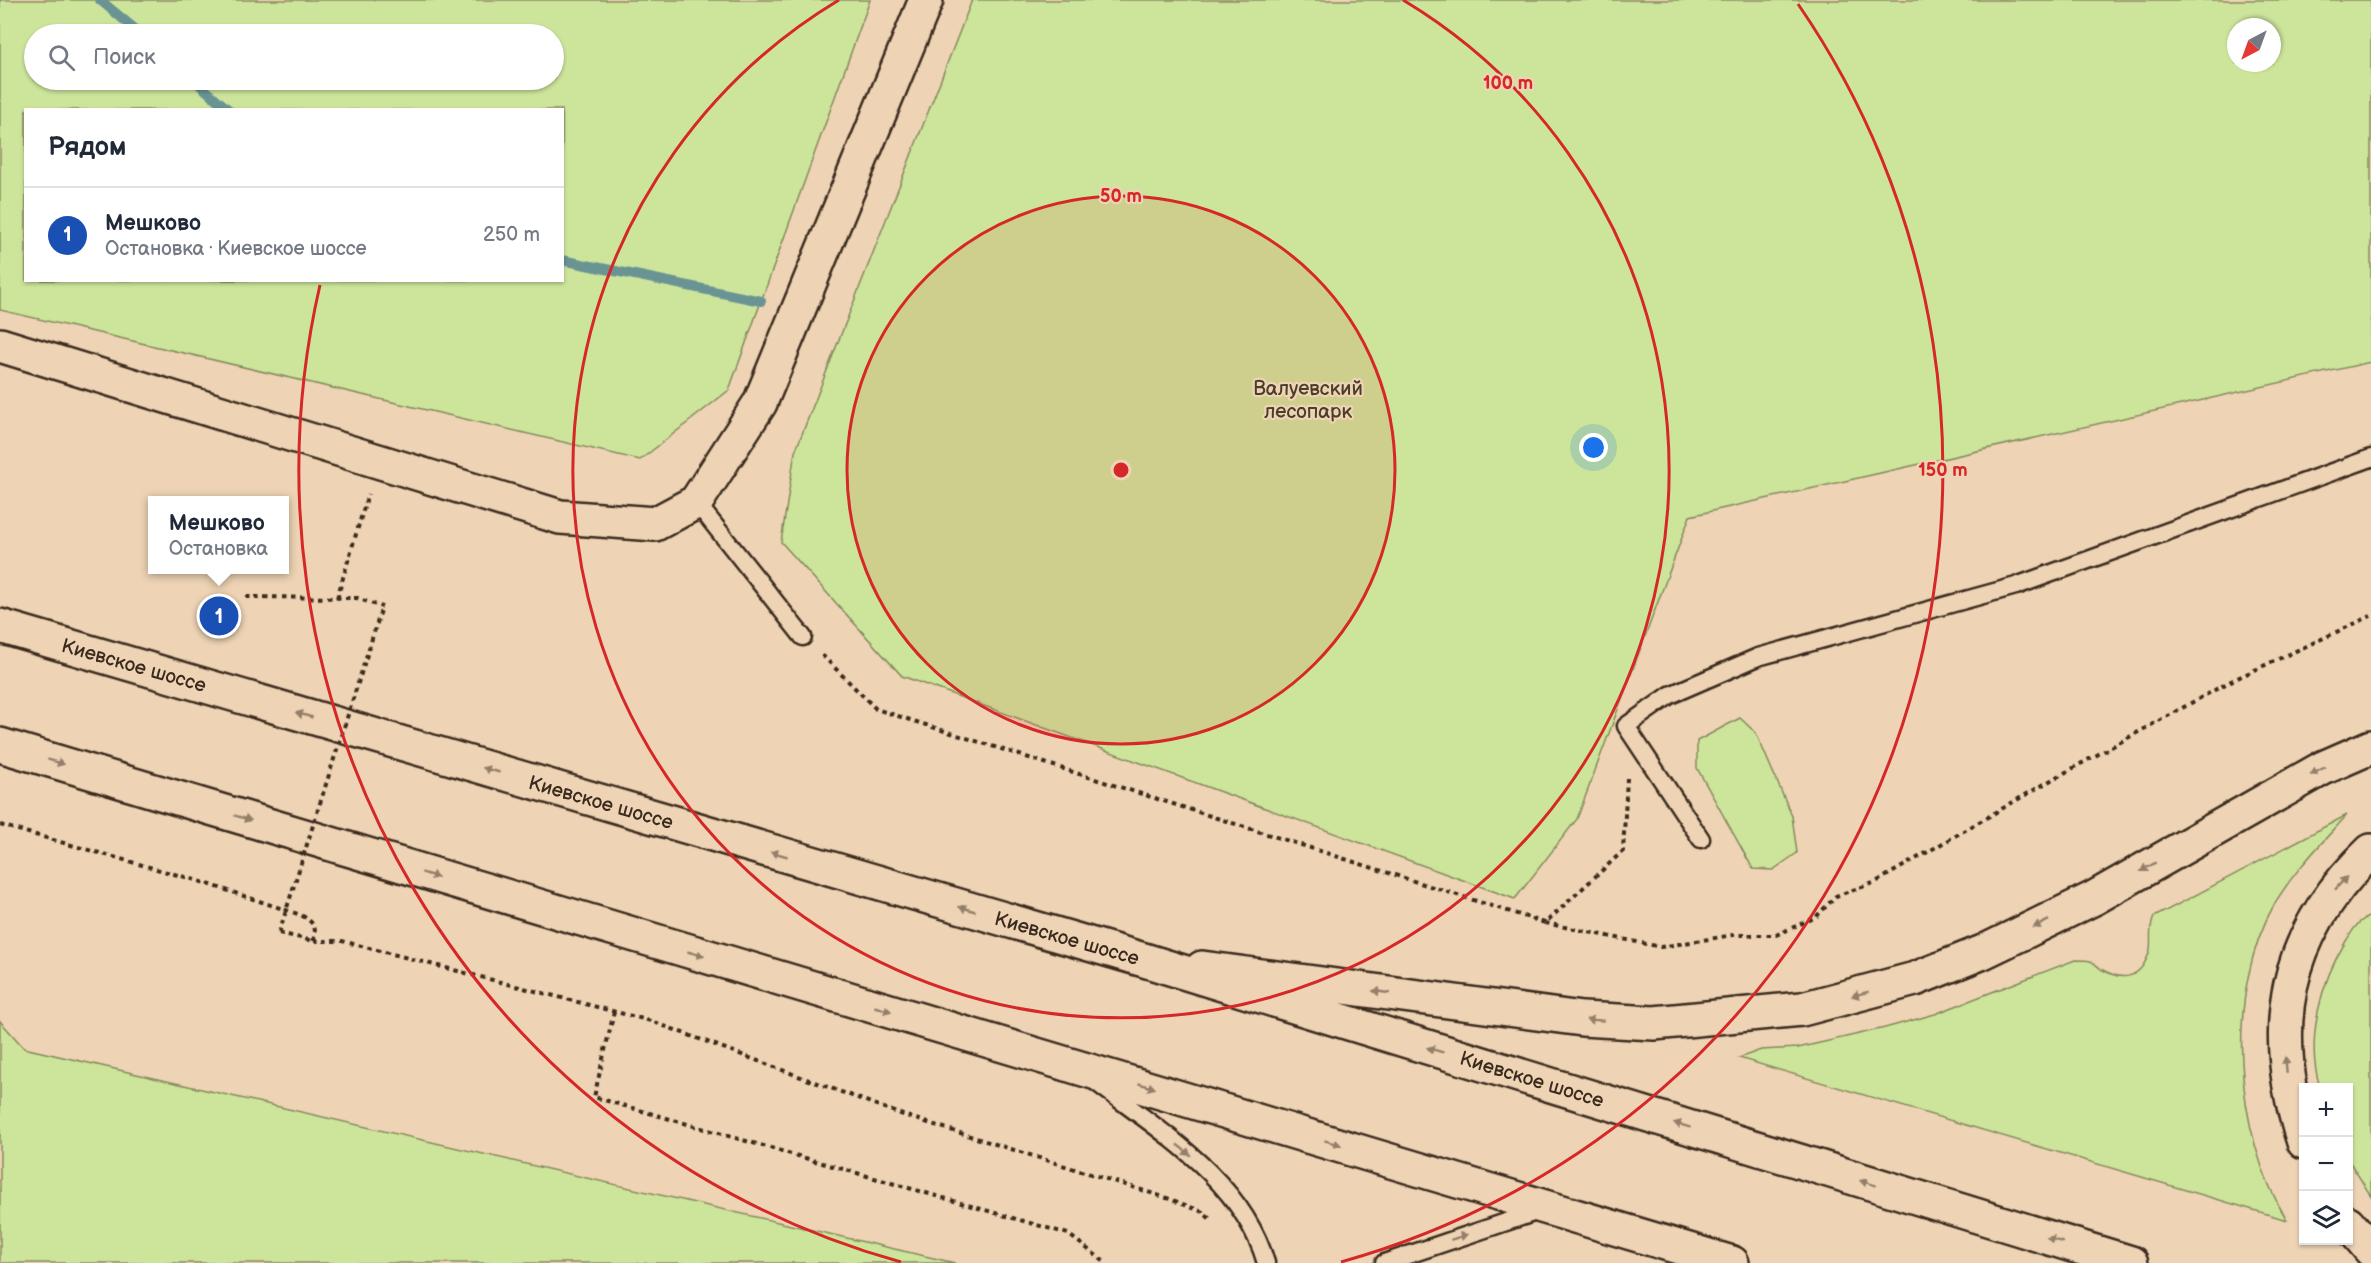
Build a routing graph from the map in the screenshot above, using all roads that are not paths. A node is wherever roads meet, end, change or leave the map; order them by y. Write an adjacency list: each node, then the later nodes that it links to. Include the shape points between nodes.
1 (926, 0): 4 (main road, via 760,403)
2 (0, 345): 4 (main road, via 560,517 655,524)
3 (2371, 459): 9 (lane, via 2016,586 1758,657 1670,695 1626,726)
4 (696, 502): 6 (lane)
5 (0, 626): 11 (main road, Киевское шоссе, one-way to 5)
6 (803, 637)
7 (0, 746): 12 (main road, one-way to 12)
8 (2371, 747): 11 (main road, one-way to 11, via 2323,768 2094,898 1983,952 1915,979 1802,1009 1653,1023 1622,1022)
9 (1701, 839)
10 (2371, 851): 13 (main road, one-way to 10, via 2287,1079 2283,1041 2296,964 2313,924 2334,890)
11 (1144, 960): 21 (main road, Киевское шоссе, one-way to 11)
12 (1071, 1064): 14 (main road, one-way to 14); 17 (lane, one-way to 17, via 1213,1177 1251,1224)
13 (2302, 1137)
14 (1557, 1210): 18 (lane, one-way to 14); 19 (main road); 20 (main road)
15 (2353, 1228): 16 (main road)
16 (2371, 1250)
17 (1266, 1263)
18 (1384, 1263)
19 (1682, 1263)
20 (1732, 1263)
21 (2131, 1263)

